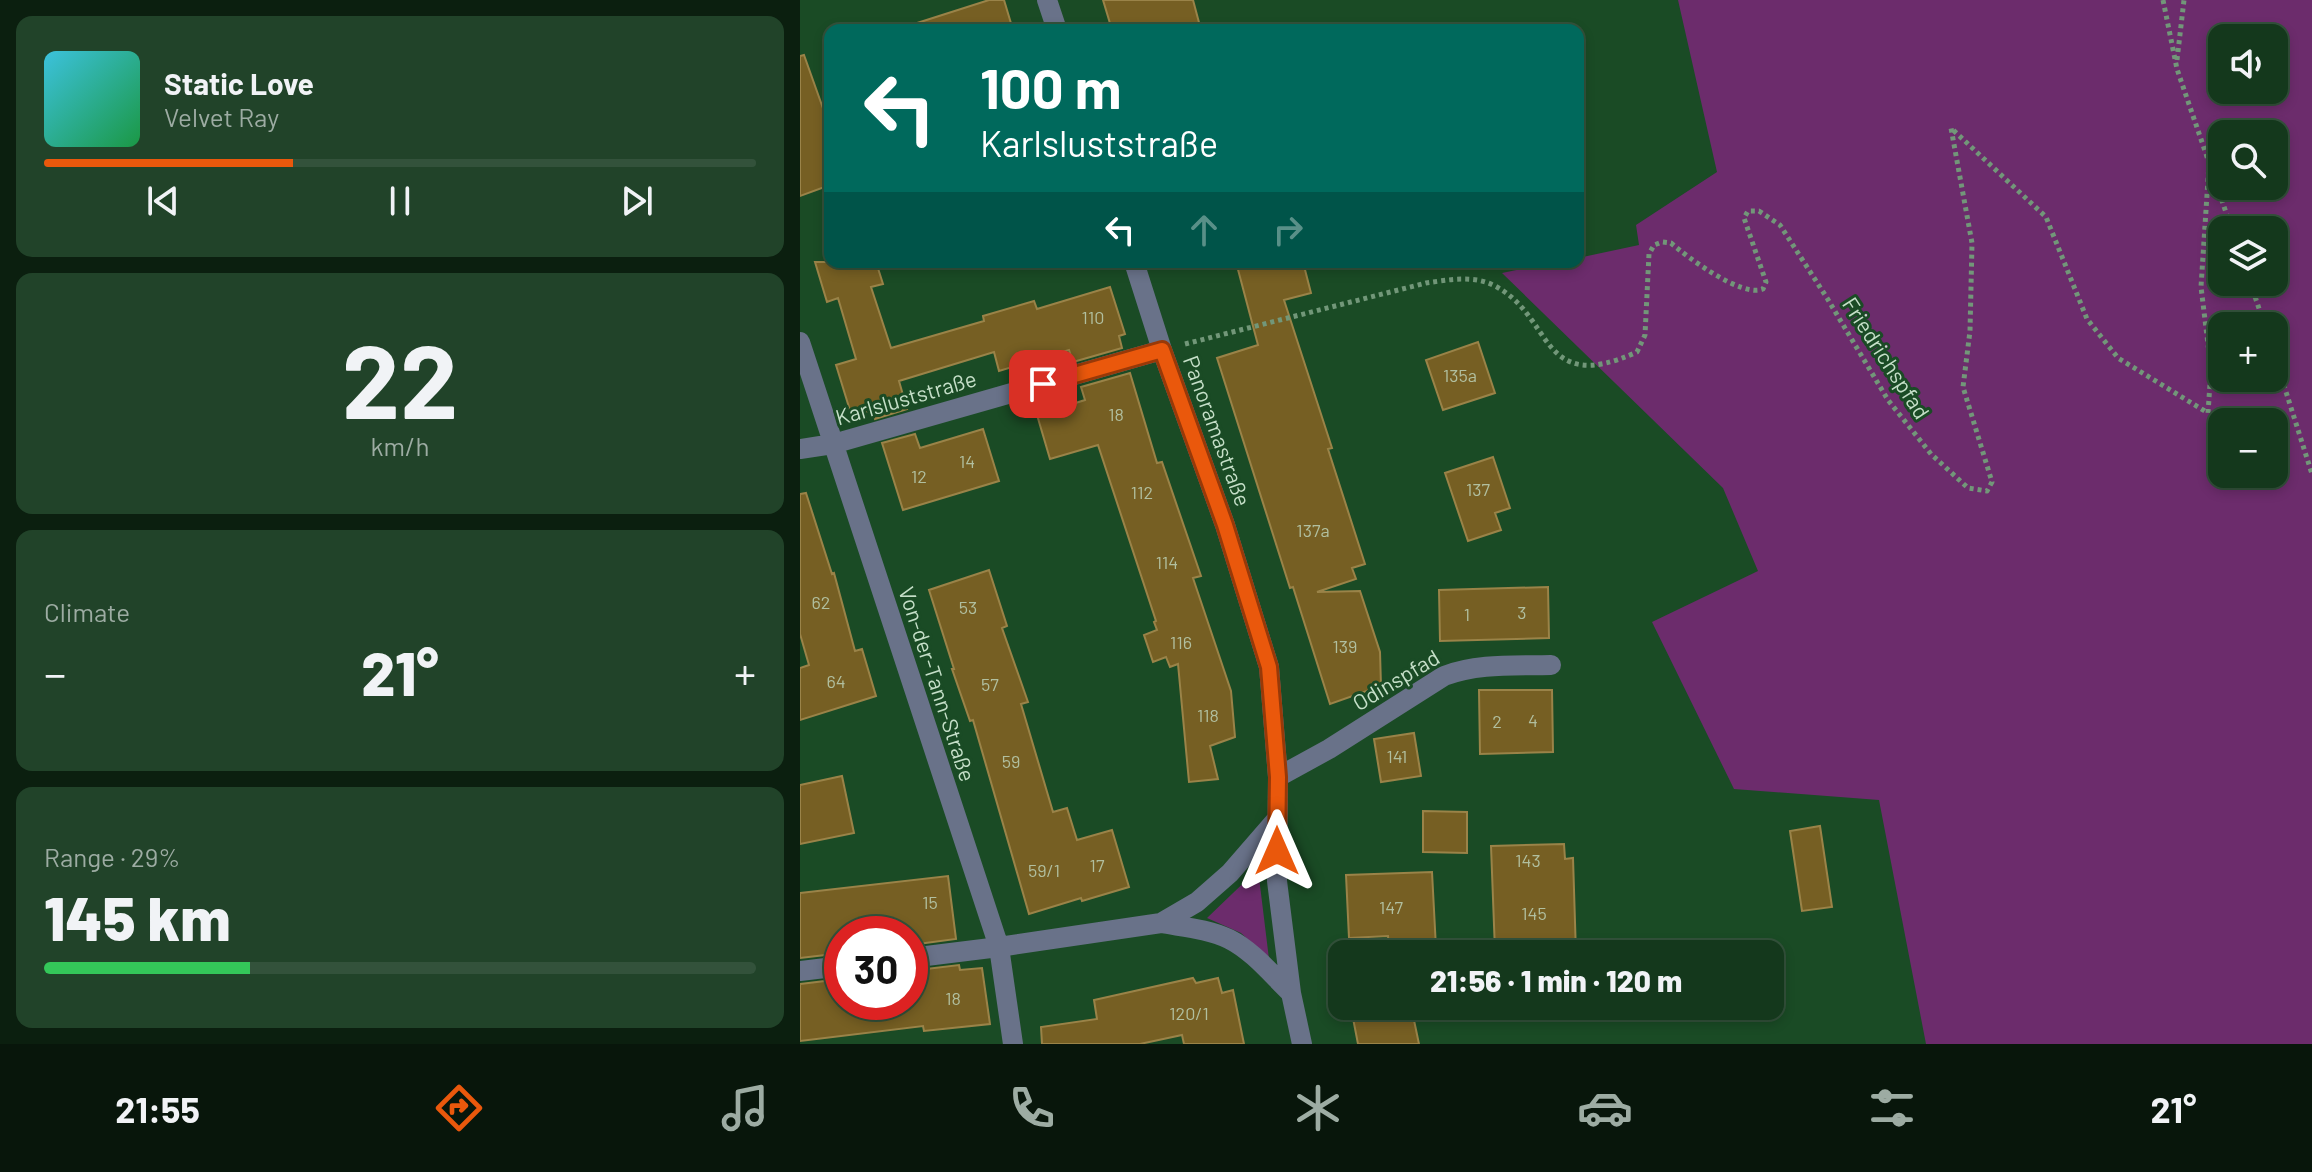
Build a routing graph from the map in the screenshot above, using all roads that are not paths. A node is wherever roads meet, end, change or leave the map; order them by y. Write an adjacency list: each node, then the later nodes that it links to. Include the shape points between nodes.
1 (1047, 0): 2 (street)
2 (1055, 24)
3 (1136, 268): 5 (street, Panoramastraße)
4 (800, 342): 6 (street, Von-der-Tann-Straße)
5 (1162, 350): 6 (street, Karlsluststraße); 9 (street, Panoramastraße, via 1269,667)
6 (833, 444): 7 (street, Karlsluststraße); 12 (street, Von-der-Tann-Straße)
7 (800, 449)
8 (1551, 665): 9 (street, Odinspfad, via 1479,667 1444,676)
9 (1278, 777): 10 (street, Panoramastraße)
10 (1276, 820): 11 (street, via 1230,873 1197,902); 16 (street, Panoramastraße, via 1277,881)
11 (1161, 923): 12 (street); 16 (street, via 1229,939)
12 (999, 947): 13 (street); 17 (street, Von-der-Tann-Straße)
13 (928, 956)
14 (824, 968): 15 (street)
15 (800, 971)
16 (1291, 993): 18 (street, Panoramastraße)
17 (1013, 1044)
18 (1302, 1044)

